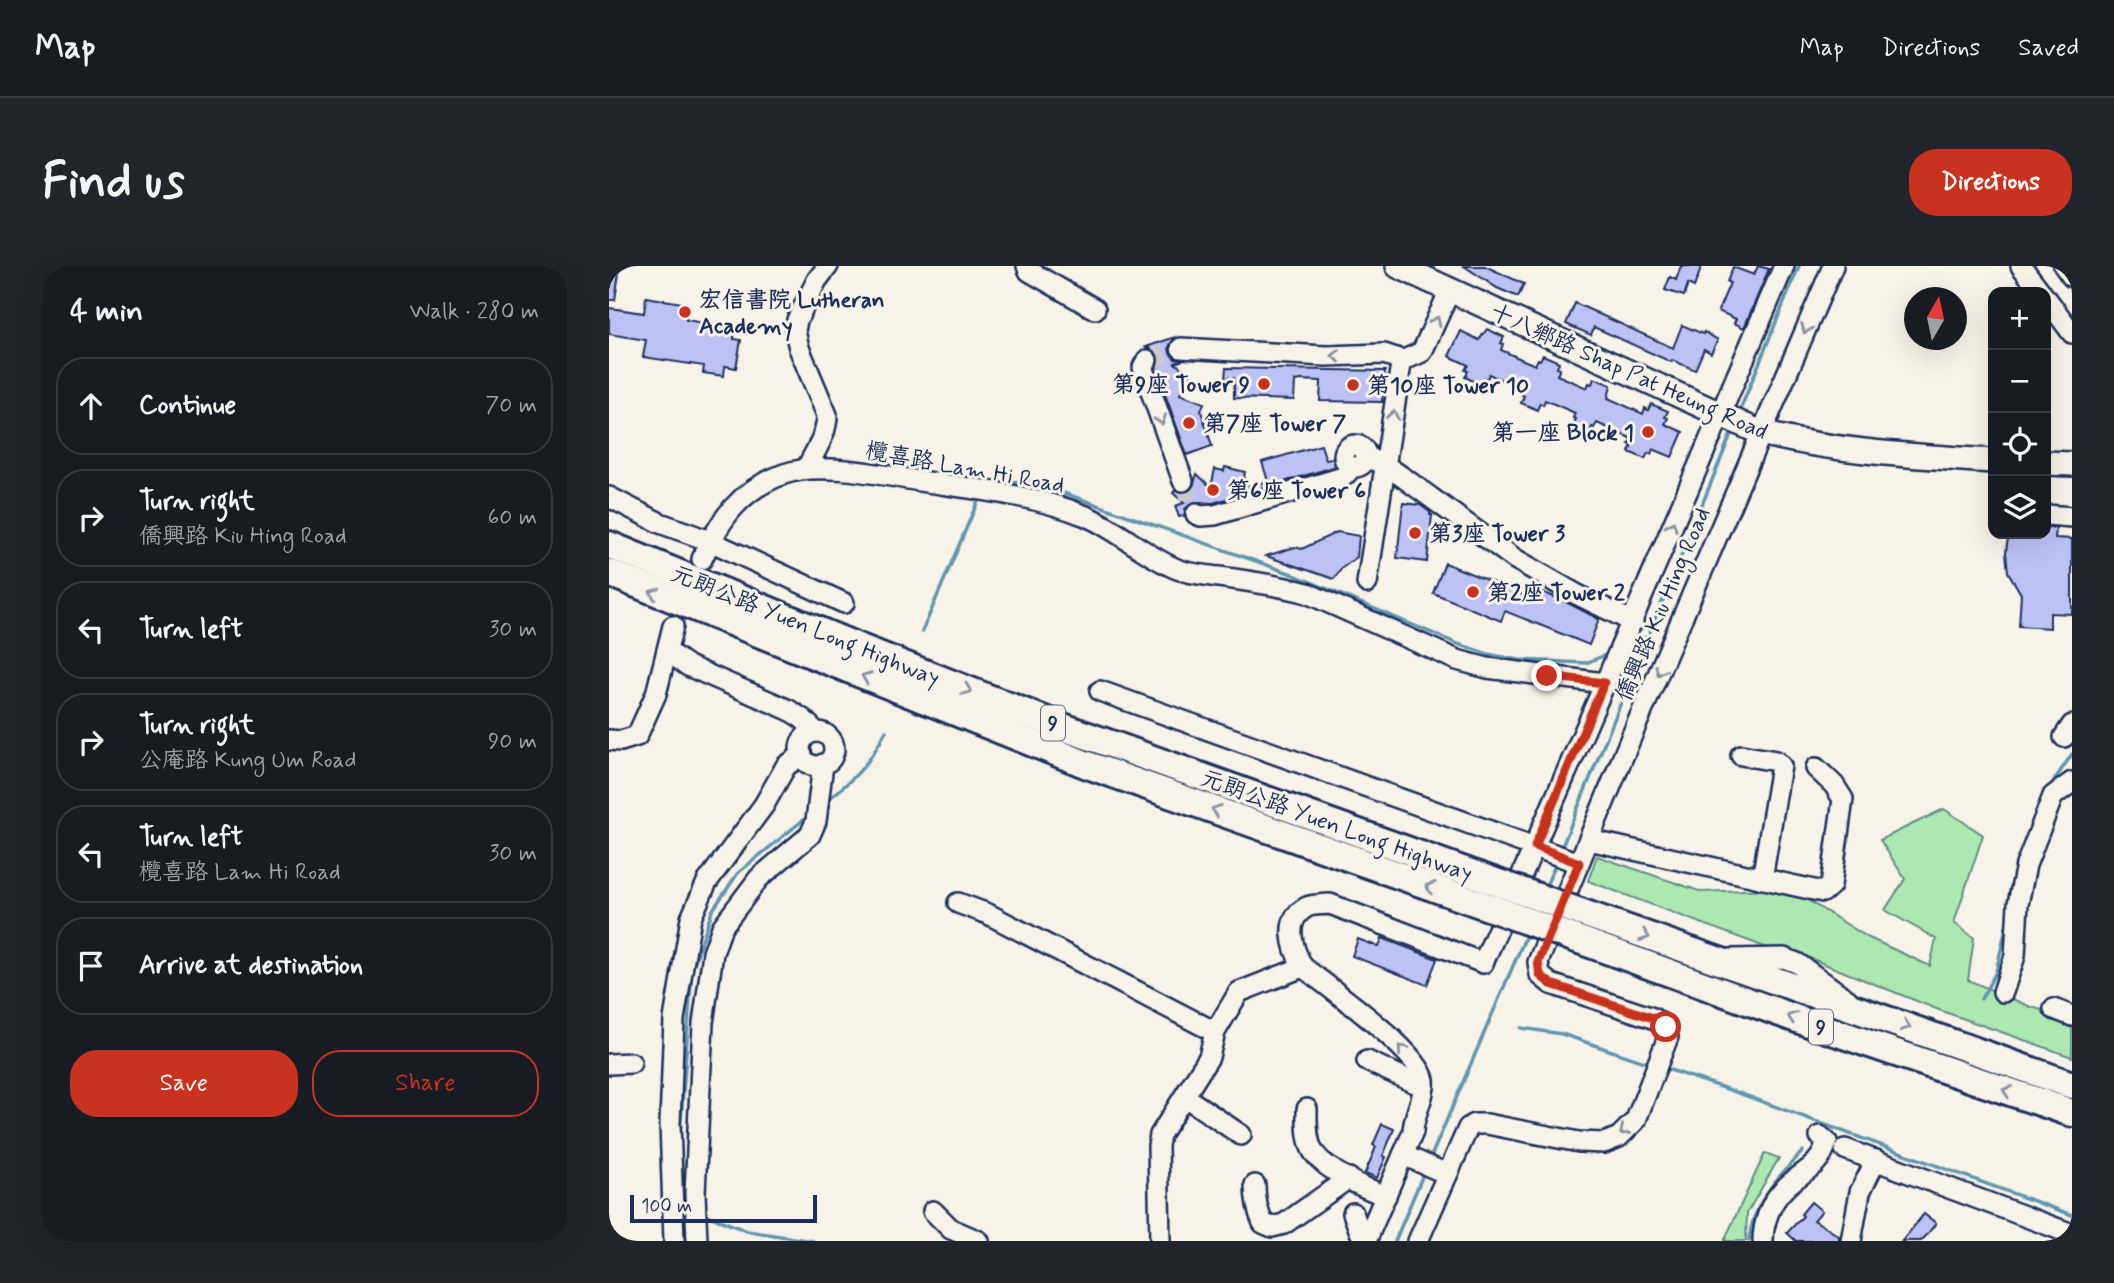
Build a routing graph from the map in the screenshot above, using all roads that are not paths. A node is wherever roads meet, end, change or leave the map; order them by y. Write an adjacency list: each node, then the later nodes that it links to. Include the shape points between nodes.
1 (828, 266): 23 (street, via 817,279 795,331 827,415 824,433)
2 (1027, 266): 12 (street)
3 (1398, 266): 10 (main road, 十八鄉路 Shap Pat Heung Road)
4 (1784, 266): 17 (street)
5 (1833, 266): 18 (street, 僑興路 Kiu Hing Road, one-way to 18)
6 (2021, 266): 9 (street)
7 (2064, 266): 8 (street)
8 (2072, 277)
9 (2037, 287)
10 (1450, 290): 16 (street, one-way to 10, via 1422,352); 17 (main road, 十八鄉路 Shap Pat Heung Road)
11 (2051, 305): 13 (street)
12 (1095, 309)
13 (2072, 333)
14 (1181, 348): 16 (street, one-way to 14, via 1384,354 1326,356)
15 (1147, 360): 24 (street, one-way to 24, via 1144,372)
16 (1401, 364): 22 (street, one-way to 16)
17 (1725, 416): 18 (main road, 十八鄉路 Shap Pat Heung Road); 35 (street, one-way to 17)
18 (1759, 431): 19 (main road, 十八鄉路 Shap Pat Heung Road, via 1796,442); 46 (street, 僑興路 Kiu Hing Road, one-way to 46)
19 (1988, 461)
20 (2051, 463): 21 (main road)
21 (2072, 464)
22 (1385, 465): 26 (street, via 1358,461 1343,477 1215,514); 32 (street); 35 (street, via 1515,559)
23 (807, 468): 30 (street, 欖喜路 Lam Hi Road, via 755,487 726,513); 37 (street, 欖喜路 Lam Hi Road, via 1010,496 1088,517 1180,570 1307,593 1457,660 1487,668)
24 (1183, 481)
25 (609, 497): 30 (street)
26 (1196, 514)
27 (2051, 515): 28 (street)
28 (2072, 517)
29 (609, 545): 50 (highway, 元朗公路 Yuen Long Highway / 9, one-way to 50)
30 (706, 550): 33 (street)
31 (609, 573): 50 (highway, 元朗公路 Yuen Long Highway / 9, one-way to 31, via 1085,764)
32 (1367, 583)
33 (844, 603)
34 (673, 626): 36 (street)
35 (1630, 627): 37 (street)
36 (667, 650): 39 (street, via 688,666 789,710); 40 (street, via 656,694 637,736)
37 (1607, 676): 47 (street)
38 (1100, 691): 47 (street)
39 (816, 732): 41 (street, via 803,740); 43 (street, via 826,734 833,743 833,753)
40 (609, 740)
41 (802, 755): 43 (street, via 808,763); 77 (street, via 786,766 764,805 707,883 691,918 674,1018 670,1123)
42 (1741, 755): 49 (street, via 1781,766)
43 (823, 764): 75 (street, via 810,835 759,878 722,927 713,953 703,1023)
44 (1816, 768): 49 (street, via 1843,799 1831,885 1823,892)
45 (2072, 782): 53 (street, via 2053,796 2026,865 2015,956)
46 (1589, 840): 48 (street, 僑興路 Kiu Hing Road); 49 (street)
47 (1535, 846): 48 (street); 52 (street, via 1483,963 1330,904 1309,906 1296,916 1294,951)
48 (1579, 863): 68 (street, 僑興路 Kiu Hing Road, one-way to 68, via 1538,962 1540,975 1551,984 1653,1018 1666,1027 1668,1037 1636,1120 1619,1137 1604,1143 1474,1124)
49 (1762, 879)
50 (1499, 897): 58 (highway, 元朗公路 Yuen Long Highway / 9, one-way to 58, bridge, via 1580,912); 62 (highway, 元朗公路 Yuen Long Highway / 9, one-way to 50, bridge, via 1571,937)
51 (958, 903): 54 (street, via 988,914)
52 (1303, 967): 54 (street, via 1239,992); 59 (street, one-way to 52, via 1420,1069 1390,1035)
53 (2003, 992)
54 (1215, 1032): 60 (street, via 1209,1057)
55 (1367, 1061): 59 (street)
56 (631, 1063): 57 (street)
57 (609, 1064)
58 (2072, 1085)
59 (1424, 1087): 66 (street)
60 (1185, 1097): 63 (street); 79 (street, via 1158,1139)
61 (1307, 1109): 69 (street, via 1313,1152)
62 (2072, 1113)
63 (1241, 1135)
64 (1820, 1136): 81 (street, via 1827,1142 1823,1155 1782,1190 1764,1224)
65 (1845, 1149): 67 (street)
66 (1403, 1155): 68 (street); 71 (street)
67 (1876, 1160): 74 (street); 82 (street, via 1860,1192)
68 (1447, 1174): 80 (street)
69 (1349, 1178): 70 (street, via 1284,1224 1272,1227 1263,1223 1258,1211); 71 (street)
70 (1255, 1185)
71 (1386, 1196): 76 (street)
72 (933, 1211): 78 (street, via 951,1228)
73 (1353, 1213): 76 (street, via 1360,1232)
74 (2072, 1234)
75 (696, 1236)
76 (1368, 1238)
77 (674, 1241)
78 (979, 1241)
79 (1160, 1241)
80 (1418, 1241)
81 (1763, 1241)
82 (1851, 1241)

